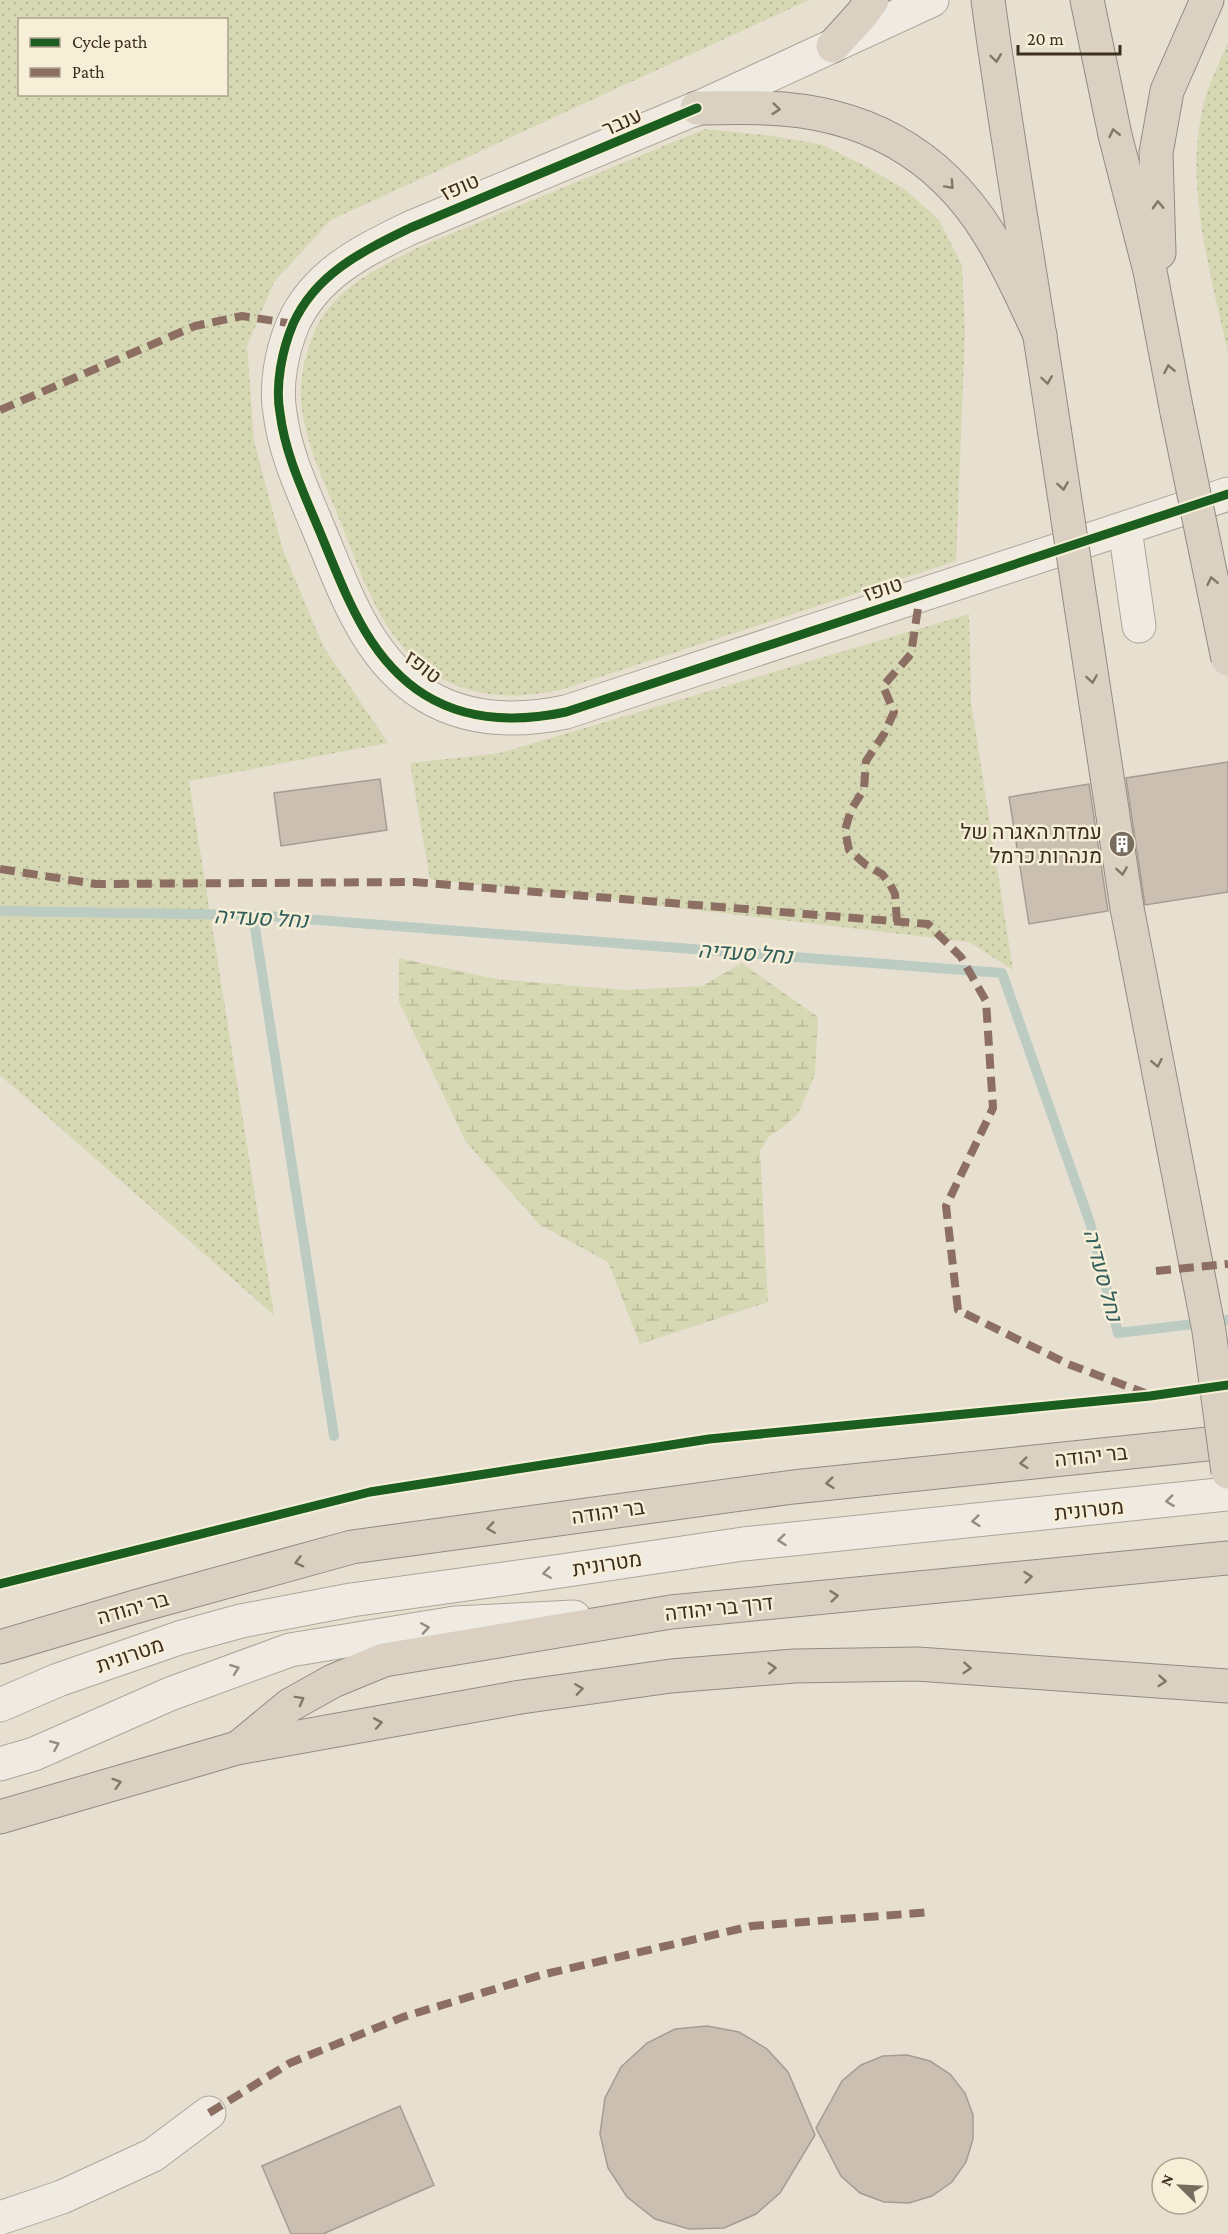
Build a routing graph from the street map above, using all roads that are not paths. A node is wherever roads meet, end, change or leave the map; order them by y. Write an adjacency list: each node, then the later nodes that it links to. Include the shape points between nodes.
1 (872, 0): 6 (highway)
2 (932, 0): 6 (street)
3 (988, 0): 9 (highway, one-way to 9)
4 (1087, 0): 8 (highway, one-way to 4)
5 (1207, 0): 8 (highway, one-way to 5, via 1156,153 1167,91)
6 (833, 46): 7 (street)
7 (697, 108): 9 (highway, one-way to 9, via 806,112 842,119 897,141 951,184 988,233); 11 (street, טופז, via 410,228 351,258 310,298 294,324 278,389 284,438 360,624 401,678 455,710 484,716 540,717 566,712)
8 (1161, 327): 13 (highway, one-way to 8, bridge)
9 (1040, 335): 15 (highway, one-way to 15, bridge, via 1127,908 1209,1331)
10 (1228, 494): 11 (street, טופז)
11 (1125, 529): 12 (street)
12 (1139, 626)
13 (1228, 659)
14 (1228, 1442): 19 (highway, בר יהודה, one-way to 19, via 793,1487 352,1547)
15 (1228, 1472)
16 (1228, 1494): 21 (street, מטרונית, one-way to 21, via 743,1544 351,1600 179,1638 58,1680)
17 (1228, 1558): 18 (highway, דרך בר יהודה, one-way to 17)
18 (671, 1612): 22 (highway, דרך בר יהודה, one-way to 18, via 290,1706 333,1681 384,1660); 23 (street, one-way to 18, via 290,1650 455,1623)
19 (0, 1647)
20 (1228, 1686): 22 (highway, one-way to 20, via 521,1697 671,1676 794,1666 917,1664)
21 (0, 1705)
22 (237, 1749): 24 (highway, one-way to 22)
23 (0, 1764)
24 (0, 1817)
25 (209, 2113): 26 (street, via 153,2155 62,2197)
26 (0, 2218)

